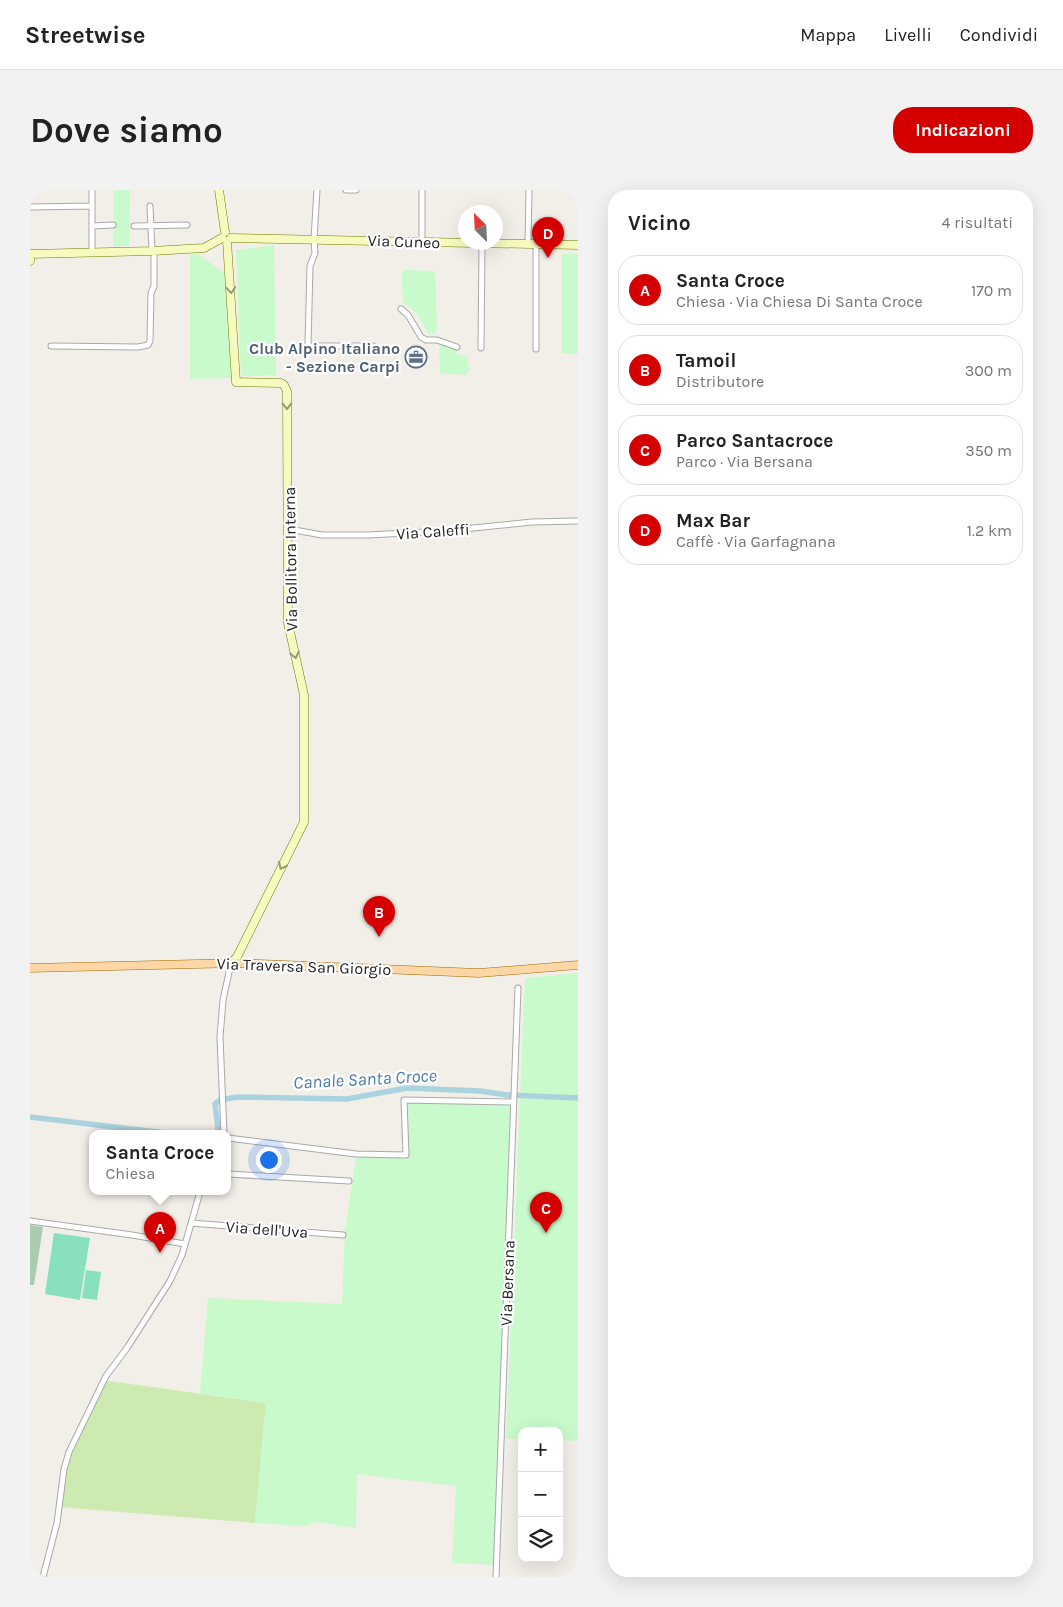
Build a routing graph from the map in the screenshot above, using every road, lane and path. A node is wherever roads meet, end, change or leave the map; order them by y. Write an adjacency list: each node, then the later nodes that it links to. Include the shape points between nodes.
1 (92, 190): 8 (street)
2 (219, 190): 16 (street, Via Bollitora Interna)
3 (317, 190): 17 (street)
4 (346, 190): 5 (street)
5 (356, 190)
6 (422, 190): 18 (street)
7 (529, 190): 21 (street)
8 (92, 206): 10 (street); 13 (street)
9 (150, 206): 11 (street)
10 (30, 207)
11 (151, 225): 12 (street); 15 (street); 24 (street)
12 (187, 225)
13 (92, 226): 14 (street); 25 (street)
14 (113, 226)
15 (134, 226)
16 (226, 237): 17 (street, Via Cuneo); 24 (street, via 204,248); 36 (street, Via Bollitora Interna, one-way to 36, via 236,382 281,382 287,391)
17 (314, 239): 18 (street, Via Cuneo); 31 (street, via 316,253 310,266 308,346)
18 (422, 242): 19 (street, Via Cuneo)
19 (458, 243)
20 (503, 244): 21 (street, Via Cuneo)
21 (532, 244): 22 (street, Via Cuneo); 34 (street)
22 (578, 245)
23 (482, 250): 33 (street)
24 (153, 251): 25 (street); 30 (street, via 154,286 150,293 148,344 138,347)
25 (92, 252): 26 (street)
26 (50, 253): 27 (street); 28 (street)
27 (30, 254): 28 (street)
28 (30, 262)
29 (401, 309): 32 (street, via 421,337)
30 (51, 346)
31 (373, 346)
32 (457, 348)
33 (481, 348)
34 (536, 349)
35 (578, 521): 36 (street, Via Caleffi, via 368,535 322,535)
36 (289, 530): 37 (street, Via Bollitora Interna, one-way to 37, via 288,623 304,695 304,822)
37 (231, 963): 38 (main road, Via Traversa San Giorgio, via 479,973); 39 (main road, Via Traversa San Giorgio); 42 (street, via 221,1024)
38 (578, 965)
39 (30, 968)
40 (518, 988): 41 (street, Via Bersana)
41 (514, 1101): 43 (street, via 404,1100 406,1155 356,1154); 52 (street, Via Bersana)
42 (224, 1130)
43 (231, 1138)
44 (231, 1174): 45 (street)
45 (349, 1180)
46 (199, 1195): 48 (street)
47 (30, 1221): 50 (street)
48 (191, 1224): 49 (street, Via dell'Uva); 50 (street)
49 (343, 1234)
50 (185, 1244): 51 (street, via 170,1281 106,1376 69,1452 57,1523)
51 (43, 1577)
52 (496, 1577)

